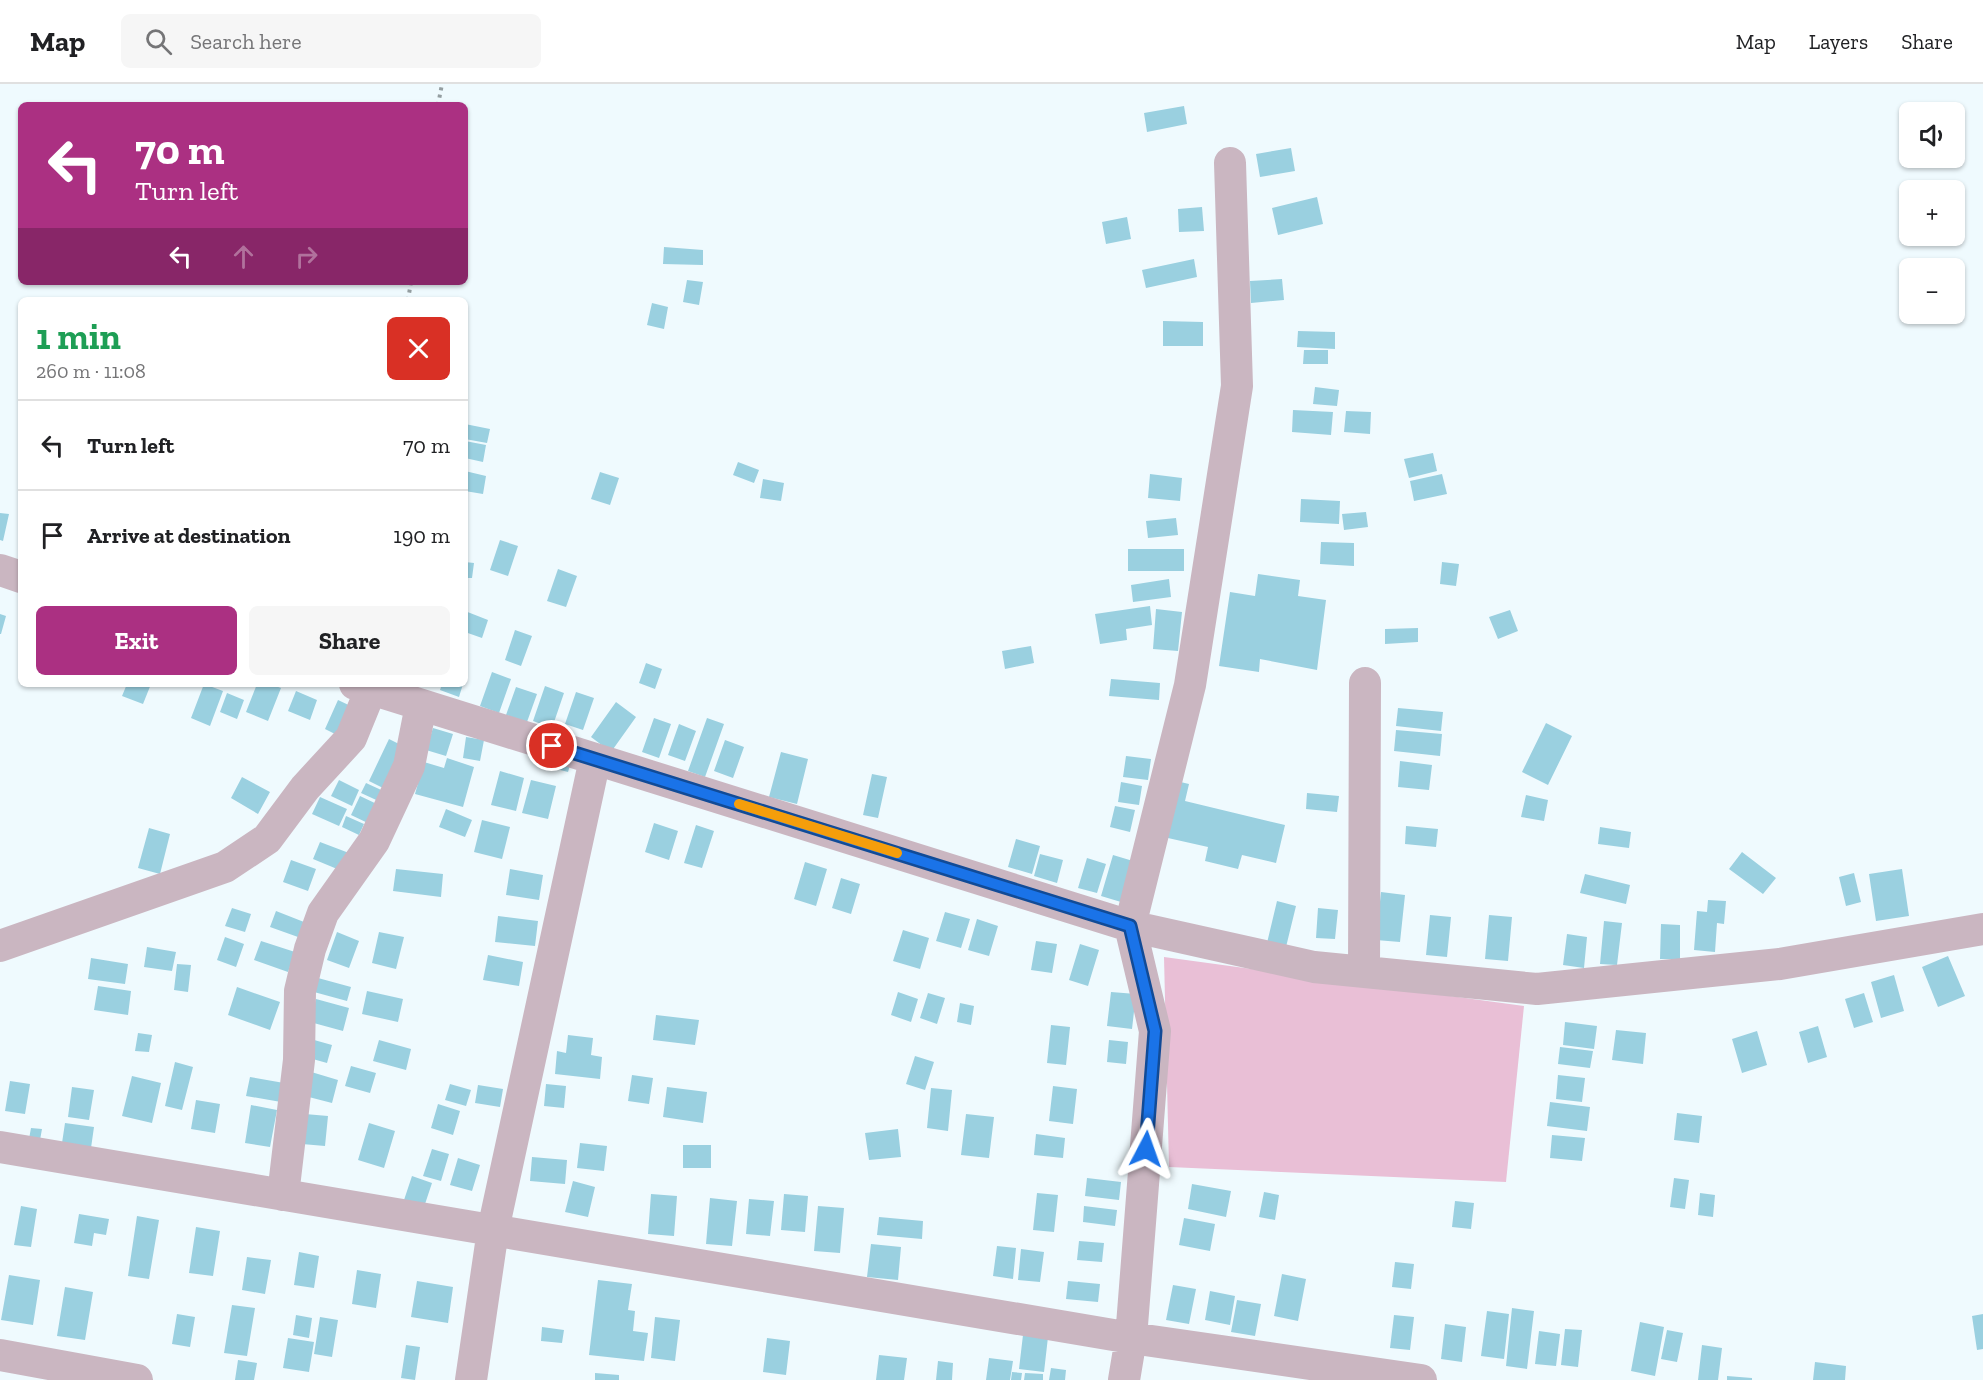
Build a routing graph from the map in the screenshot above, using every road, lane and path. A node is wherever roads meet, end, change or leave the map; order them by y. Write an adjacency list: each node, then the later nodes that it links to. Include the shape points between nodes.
1 (442, 84): 2 (path)
2 (439, 102)
3 (1230, 163): 11 (street, via 1237,386 1190,685)
4 (0, 570): 5 (street)
5 (18, 576)
6 (1365, 683): 14 (street)
7 (367, 687): 13 (street, via 351,738 305,788 267,839 225,867)
8 (370, 687): 9 (street)
9 (421, 705): 10 (street); 16 (street, via 409,766 374,841 323,913 310,949 300,991 298,1060)
10 (596, 759): 11 (street); 17 (street)
11 (1130, 926): 14 (street, via 1314,967); 18 (street, via 1155,1031)
12 (1983, 929): 14 (street, via 1780,964 1536,989)
13 (0, 946)
14 (1364, 972)
15 (0, 1147): 16 (street)
16 (283, 1195): 17 (street)
17 (493, 1230): 18 (street); 21 (street)
18 (1131, 1338): 22 (street); 23 (street)
19 (0, 1355): 20 (street)
20 (137, 1380)
21 (471, 1380)
22 (1124, 1380)
23 (1421, 1380)

